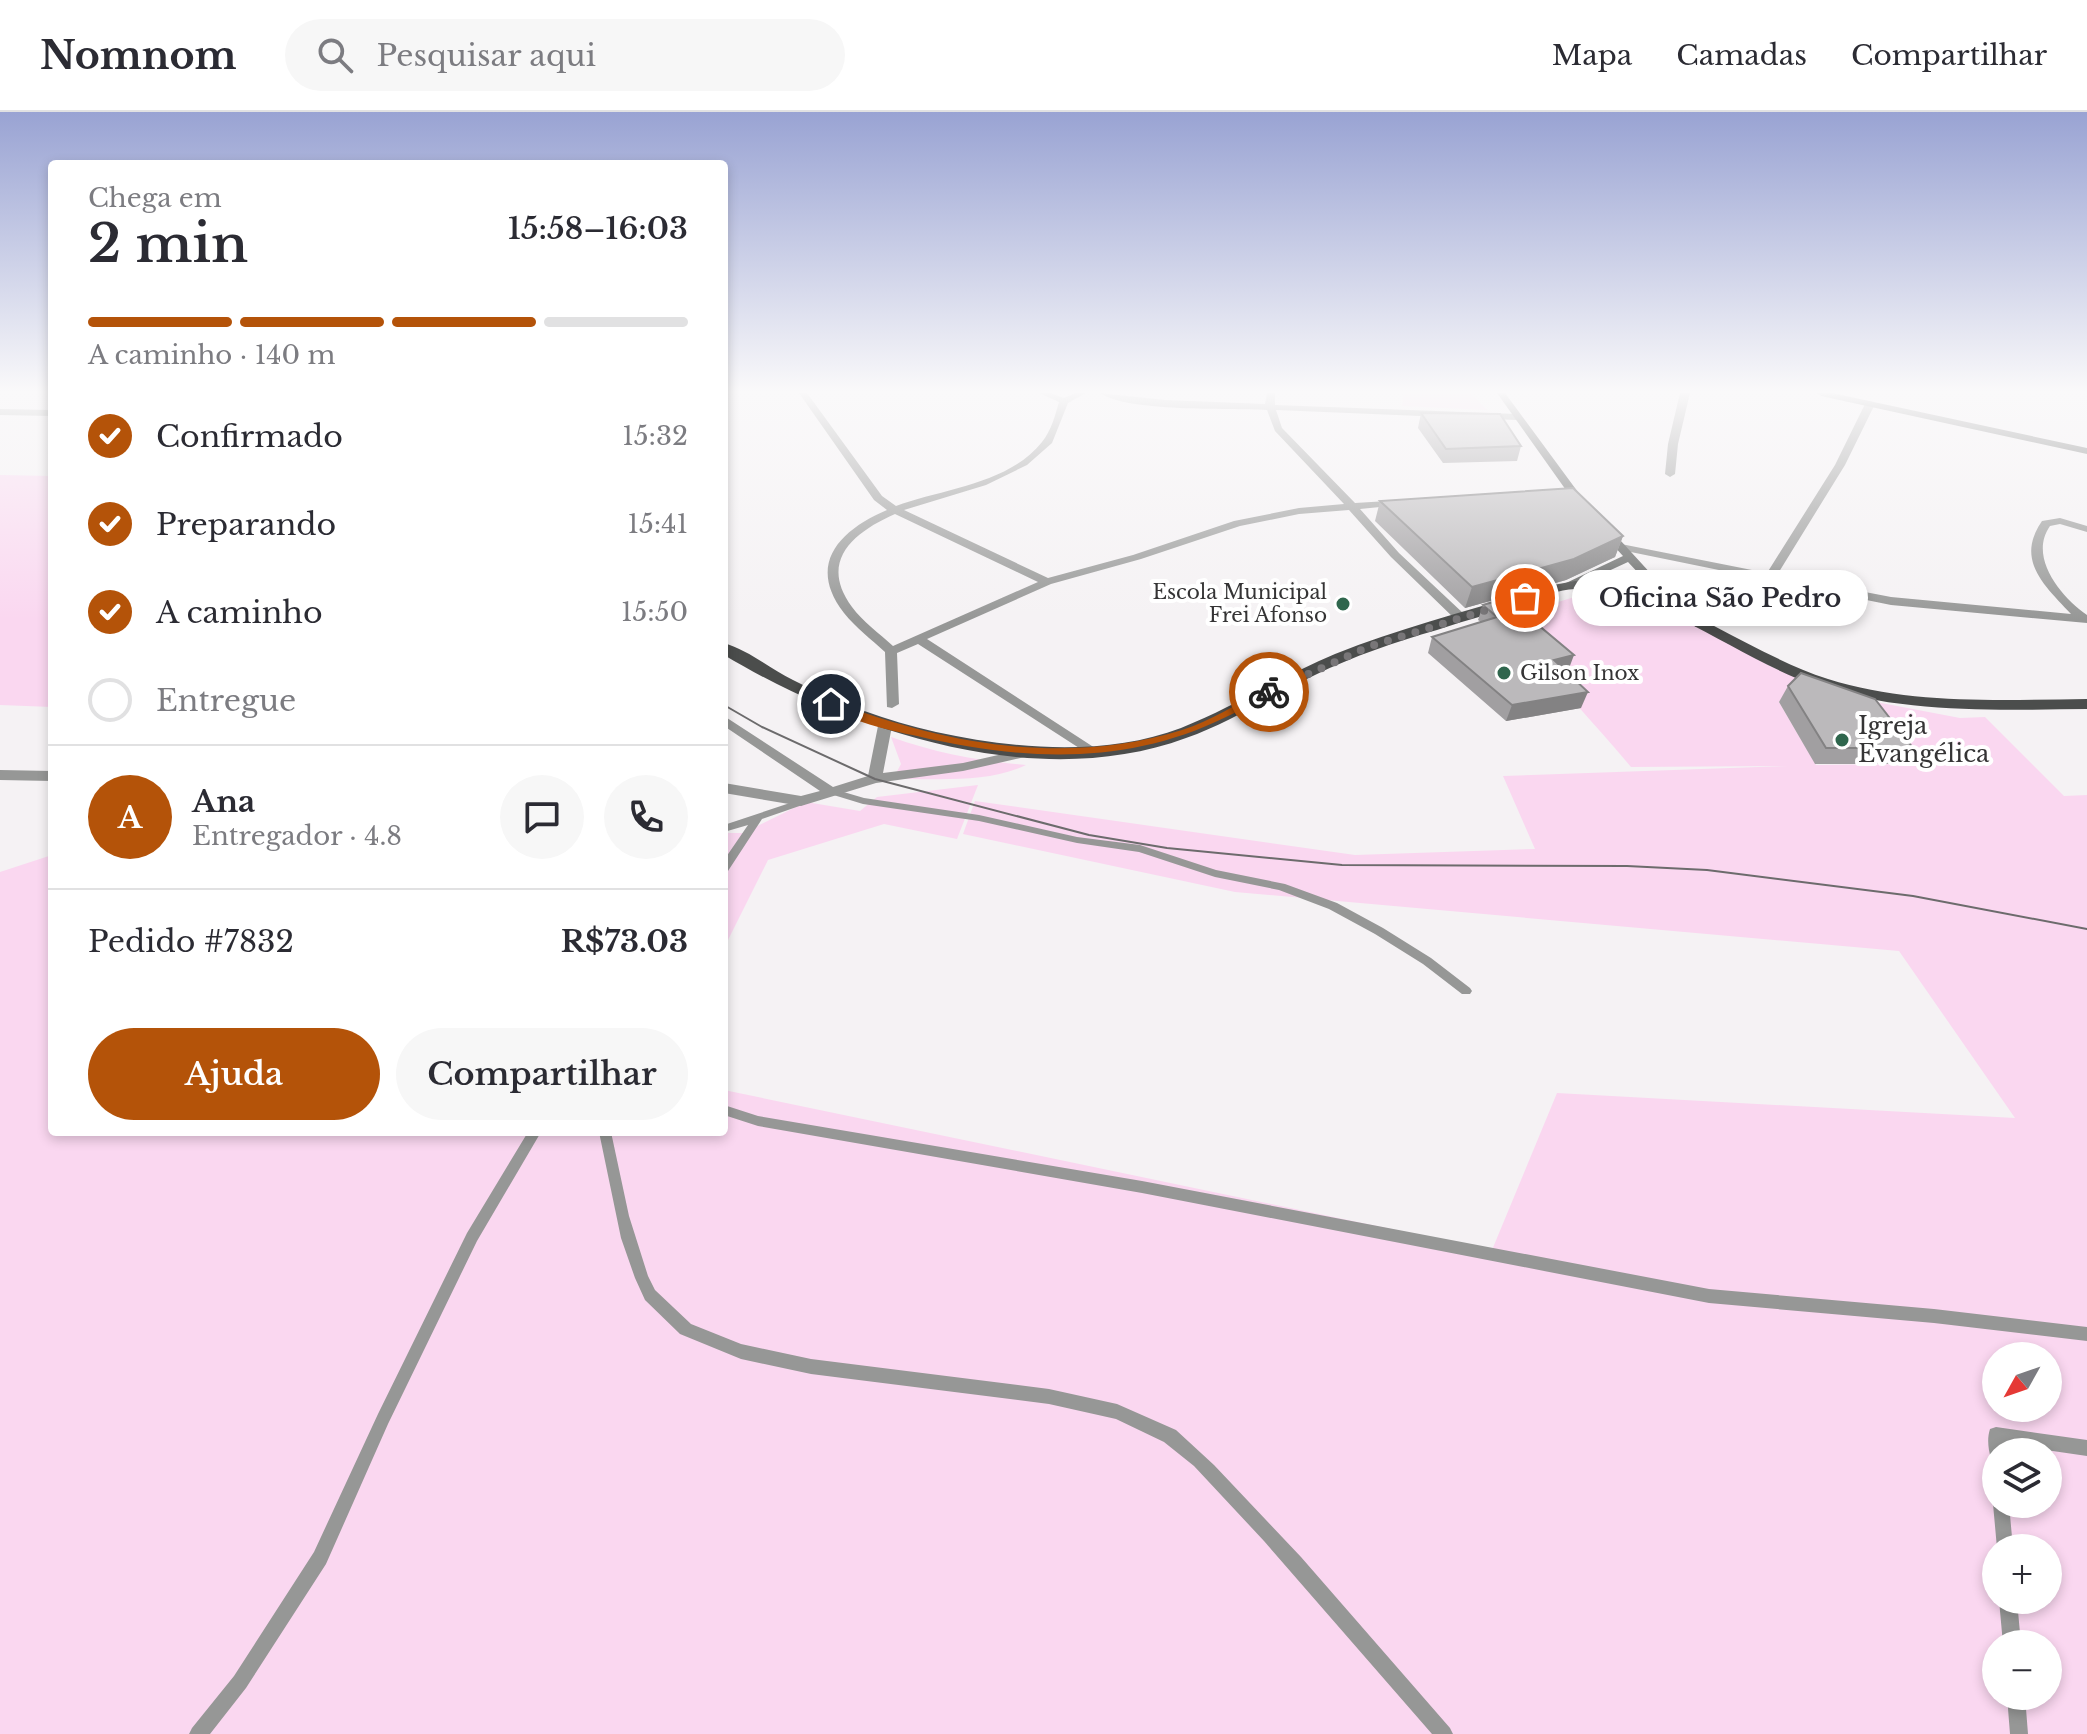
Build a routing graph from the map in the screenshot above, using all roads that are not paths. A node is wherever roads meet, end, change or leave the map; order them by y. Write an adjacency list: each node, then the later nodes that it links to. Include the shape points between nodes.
1 (855, 469): 12 (street)
2 (1013, 469): 12 (street)
3 (1319, 469): 11 (street)
4 (1554, 469): 8 (main road)
5 (1670, 469): 7 (street)
6 (1838, 469): 15 (street)
7 (1670, 474)
8 (1569, 489): 9 (street); 14 (main road)
9 (1553, 491)
10 (1417, 500): 11 (street)
11 (1349, 506): 16 (street, via 1238,523); 18 (street)
12 (893, 509): 16 (street); 23 (street, via 847,537 833,554 830,570 843,604)
13 (2087, 529): 19 (street, via 2060,521 2046,523 2034,551 2045,576)
14 (1625, 552): 15 (street); 17 (main road); 20 (main road)
15 (1769, 578): 19 (street, via 1945,608)
16 (1047, 582): 21 (street)
17 (1570, 585): 18 (main road); 20 (main road, via 1638,599)
18 (1460, 617): 28 (main road, via 1333,661 1190,731 1128,748)
19 (2084, 619)
20 (1703, 626): 25 (main road, via 1803,675 1886,698 1976,705)
21 (917, 638): 23 (street); 28 (street)
22 (728, 650): 27 (main road, via 792,687)
23 (891, 651): 24 (street)
24 (892, 704)
25 (2087, 704)
26 (728, 723): 34 (street)
27 (885, 726): 29 (main road, via 971,746); 32 (street)
28 (1090, 751): 29 (main road)
29 (1029, 752): 32 (street)
30 (0, 775): 31 (street)
31 (48, 776)
32 (875, 779): 34 (street)
33 (728, 789): 35 (street)
34 (830, 791): 35 (street); 39 (lane, via 1140,849 1281,887 1379,931)
35 (809, 800): 36 (lane)
36 (758, 817): 37 (lane); 38 (lane)
37 (728, 828)
38 (728, 862)
39 (1466, 991)
40 (728, 1111): 43 (lane, via 1709,1296)
41 (533, 1136): 49 (lane, via 472,1237 320,1558 240,1682)
42 (606, 1136): 50 (lane, via 627,1232 650,1296 676,1323 708,1340 788,1364 1035,1393 1120,1411 1170,1436 1289,1554)
43 (2087, 1334)
44 (1996, 1438): 45 (lane)
45 (2017, 1438)
46 (2062, 1444): 47 (lane)
47 (2087, 1448)
48 (2017, 1710): 51 (lane)
49 (198, 1734)
50 (1444, 1734)
51 (2019, 1734)

